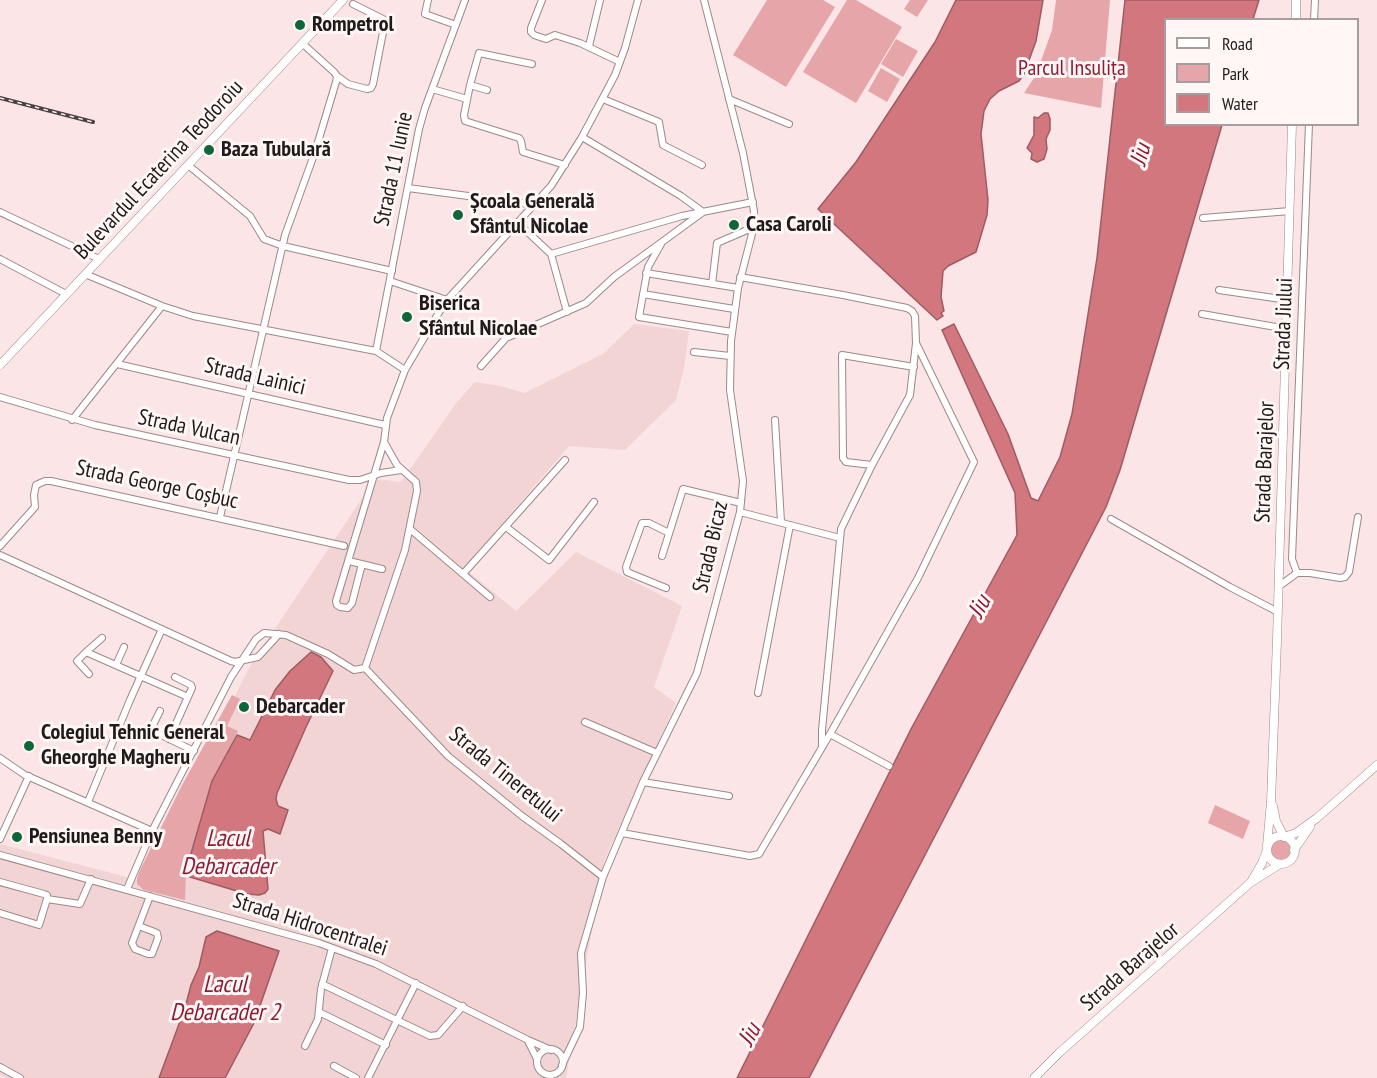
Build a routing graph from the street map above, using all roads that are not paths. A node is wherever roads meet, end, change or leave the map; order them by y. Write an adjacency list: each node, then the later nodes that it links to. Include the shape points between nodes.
1 (343, 0): 14 (main road, Bulevardul Ecaterina Teodoroiu)
2 (428, 0): 13 (street, via 425,14)
3 (465, 0): 13 (street, Strada 11 Iunie)
4 (542, 0): 15 (street, via 531,28 534,35 546,39 555,35)
5 (600, 0): 15 (street)
6 (704, 0): 24 (street, Strada Bicaz)
7 (1296, 0): 11 (main road)
8 (1315, 0): 12 (street)
9 (639, 2): 16 (street)
10 (352, 4): 18 (street, via 386,22 371,88 348,84)
11 (1296, 18)
12 (1314, 18)
13 (456, 25): 20 (street, Strada 11 Iunie)
14 (303, 44): 18 (street); 29 (main road, Bulevardul Ecaterina Teodoroiu)
15 (589, 46): 16 (street)
16 (620, 62): 23 (street)
17 (532, 64): 19 (street, via 479,53)
18 (337, 76): 42 (street)
19 (470, 85): 21 (street); 22 (street)
20 (432, 89): 22 (street); 32 (street, Strada 11 Iunie, via 419,129)
21 (487, 90)
22 (467, 99): 30 (street, via 464,118 468,123 519,138 523,152)
23 (603, 99): 28 (street); 31 (street, via 659,122 663,145)
24 (729, 99): 25 (street); 33 (street, Strada Bicaz)
25 (789, 124)
26 (1292, 126): 35 (main road, Strada Barajelor)
27 (1310, 126): 104 (street, Strada Jiului, via 1292,559)
28 (582, 137): 30 (street); 37 (street)
29 (189, 165): 42 (street, via 250,216 264,239); 45 (main road, Bulevardul Ecaterina Teodoroiu)
30 (566, 165): 34 (street)
31 (702, 165)
32 (408, 188): 34 (street); 46 (street, Strada 11 Iunie)
33 (753, 202): 37 (street); 40 (street, Strada Bicaz)
34 (536, 205): 39 (street)
35 (1290, 211): 38 (street); 57 (main road, Strada Barajelor)
36 (0, 212): 45 (street)
37 (703, 212): 41 (street); 43 (street)
38 (1203, 218)
39 (518, 223): 43 (street); 56 (street)
40 (754, 226): 49 (street, Strada Bicaz); 51 (street, via 717,243)
41 (665, 238): 47 (street); 60 (street, via 586,303)
42 (283, 246): 46 (street); 63 (street)
43 (551, 254): 60 (street)
44 (0, 259): 54 (street)
45 (99, 259): 48 (main road, Bulevardul Ecaterina Teodoroiu)
46 (392, 271): 50 (street, Strada 11 Iunie)
47 (646, 273): 51 (street); 55 (street)
48 (85, 274): 54 (main road, Bulevardul Ecaterina Teodoroiu); 58 (street)
49 (740, 277): 52 (street, Strada Bicaz); 65 (street, via 907,308 915,316)
50 (390, 281): 56 (street); 66 (street, Strada 11 Iunie)
51 (712, 284): 52 (street)
52 (738, 288): 59 (street, Strada Bicaz)
53 (1219, 290): 57 (street)
54 (66, 294): 70 (main road, Bulevardul Ecaterina Teodoroiu)
55 (643, 294): 59 (street); 64 (street, via 639,316)
56 (447, 300): 73 (street)
57 (1288, 300): 62 (main road, Strada Barajelor)
58 (162, 306): 63 (street); 69 (street)
59 (735, 309): 64 (street, Strada Bicaz)
60 (567, 312): 71 (street, via 506,338)
61 (1202, 314): 62 (street)
62 (1287, 329): 106 (main road, Strada Barajelor)
63 (265, 330): 66 (street); 74 (street)
64 (732, 332): 68 (street, Strada Bicaz)
65 (916, 343): 72 (street); 125 (street, via 974,462 918,578)
66 (376, 351): 73 (street)
67 (694, 352): 68 (street)
68 (730, 356): 86 (street, Strada Bicaz)
69 (117, 364): 74 (street, Strada Lainici); 76 (street)
70 (0, 365)
71 (481, 366)
72 (914, 367): 82 (street, via 910,395); 82 (street, via 842,355 843,458 846,462)
73 (405, 370): 78 (street)
74 (249, 394): 78 (street, Strada Lainici); 80 (street)
75 (0, 397): 76 (street, Strada Vulcan)
76 (72, 420): 80 (street, Strada Vulcan)
77 (775, 420): 91 (street)
78 (385, 425): 79 (street)
79 (384, 442): 83 (street); 84 (street)
80 (234, 455): 84 (street, Strada Vulcan, via 349,480); 88 (street)
81 (565, 460): 93 (street)
82 (872, 465): 96 (street, via 842,524)
83 (401, 470): 84 (street, Strada Vulcan); 94 (street, via 417,485)
84 (373, 476): 101 (street)
85 (594, 502): 93 (street, via 549,560)
86 (741, 502): 87 (street, Strada Bicaz); 95 (street, via 683,489)
87 (740, 512): 91 (street); 129 (street, Strada Bicaz, via 700,662)
88 (220, 517): 97 (street, Strada George Coșbuc, via 45,481 34,489 33,511); 98 (street, Strada George Coșbuc)
89 (1358, 517): 104 (street, via 1345,577)
90 (1111, 519): 109 (street)
91 (781, 522): 92 (street)
92 (790, 525): 96 (street); 121 (street)
93 (506, 527): 105 (street)
94 (410, 529): 105 (street); 117 (street)
95 (669, 533): 100 (street); 107 (street, via 642,523 626,567 627,572)
96 (840, 538): 127 (street)
97 (0, 546)
98 (344, 546)
99 (0, 555): 110 (street)
100 (662, 556)
101 (349, 561): 102 (street); 102 (street, via 336,601 340,607 348,608 352,603)
102 (362, 564): 103 (street)
103 (382, 569)
104 (1297, 573): 106 (street)
105 (463, 574): 108 (street)
106 (1278, 587): 109 (main road, Strada Barajelor)
107 (666, 588)
108 (490, 597)
109 (1278, 612): 137 (main road, Strada Barajelor)
110 (162, 629): 115 (street, via 231,662); 119 (street)
111 (279, 634): 115 (street, via 263,654); 115 (street, via 264,633); 117 (street, via 300,640 354,670)
112 (102, 638): 114 (street)
113 (124, 647): 116 (street)
114 (86, 652): 116 (street); 118 (street, via 77,661)
115 (242, 661): 128 (street)
116 (116, 665): 119 (street)
117 (365, 668): 147 (street, Strada Tineretului, via 448,756)
118 (89, 674)
119 (140, 676): 122 (street); 136 (street)
120 (175, 677): 122 (street, via 192,686)
121 (758, 693)
122 (188, 697): 126 (street)
123 (160, 711): 126 (street, via 152,729)
124 (585, 722): 129 (street)
125 (830, 734): 127 (street); 132 (street)
126 (169, 739): 128 (street)
127 (822, 747): 140 (street, via 759,855)
128 (194, 751): 139 (street)
129 (657, 753): 134 (street, Strada Bicaz)
130 (0, 758): 133 (street)
131 (1377, 765): 138 (main road)
132 (889, 766)
133 (29, 776): 136 (street); 142 (street)
134 (643, 782): 135 (street); 140 (street, Strada Bicaz)
135 (729, 796)
136 (88, 802): 139 (street)
137 (1271, 802): 141 (main road, Strada Barajelor); 143 (main road, Strada Barajelor)
138 (1317, 818): 141 (main road); 144 (main road)
139 (152, 831): 151 (street)
140 (622, 833): 147 (street, Strada Bicaz)
141 (1284, 837): 143 (main road, via 1276,837); 144 (main road, Strada Barajelor, via 1292,842)
142 (0, 839)
143 (1267, 848): 146 (main road, via 1269,858); 150 (main road, Strada Barajelor)
144 (1294, 850): 146 (main road, Strada Barajelor, via 1292,858)
145 (0, 855): 148 (street, Strada Hidrocentralei)
146 (1280, 864): 150 (main road, Strada Barajelor)
147 (603, 877): 165 (street, Strada Bicaz, via 582,946 583,1012)
148 (91, 879): 151 (street, Strada Hidrocentralei); 153 (street, via 80,904)
149 (0, 882): 153 (street, via 47,895)
150 (1250, 883): 175 (main road, Strada Barajelor)
151 (127, 889): 152 (street, Strada Hidrocentralei)
152 (150, 896): 155 (street); 156 (street, Strada Hidrocentralei)
153 (47, 899): 154 (street, via 37,925)
154 (0, 914)
155 (139, 926): 155 (street, via 133,946 151,955 158,935)
156 (332, 948): 157 (street, Strada Hidrocentralei); 158 (street)
157 (416, 983): 159 (street, Strada Hidrocentralei); 161 (street)
158 (322, 984): 160 (street); 161 (street)
159 (463, 1006): 161 (street, via 435,1036); 162 (street, Strada Hidrocentralei)
160 (319, 1012): 163 (street); 164 (street)
161 (398, 1021): 164 (street)
162 (528, 1040): 166 (street, Strada Hidrocentralei); 167 (street)
163 (305, 1046)
164 (386, 1046): 173 (street)
165 (572, 1046): 166 (street); 170 (street, Strada Bicaz)
166 (554, 1051): 167 (street, via 544,1051); 170 (street, via 562,1058)
167 (538, 1063): 170 (street, via 545,1074); 174 (street)
168 (334, 1066): 172 (street)
169 (0, 1067): 171 (street)
170 (559, 1072)
171 (20, 1078)
172 (356, 1078)
173 (369, 1078)
174 (536, 1078)
175 (1034, 1078)

